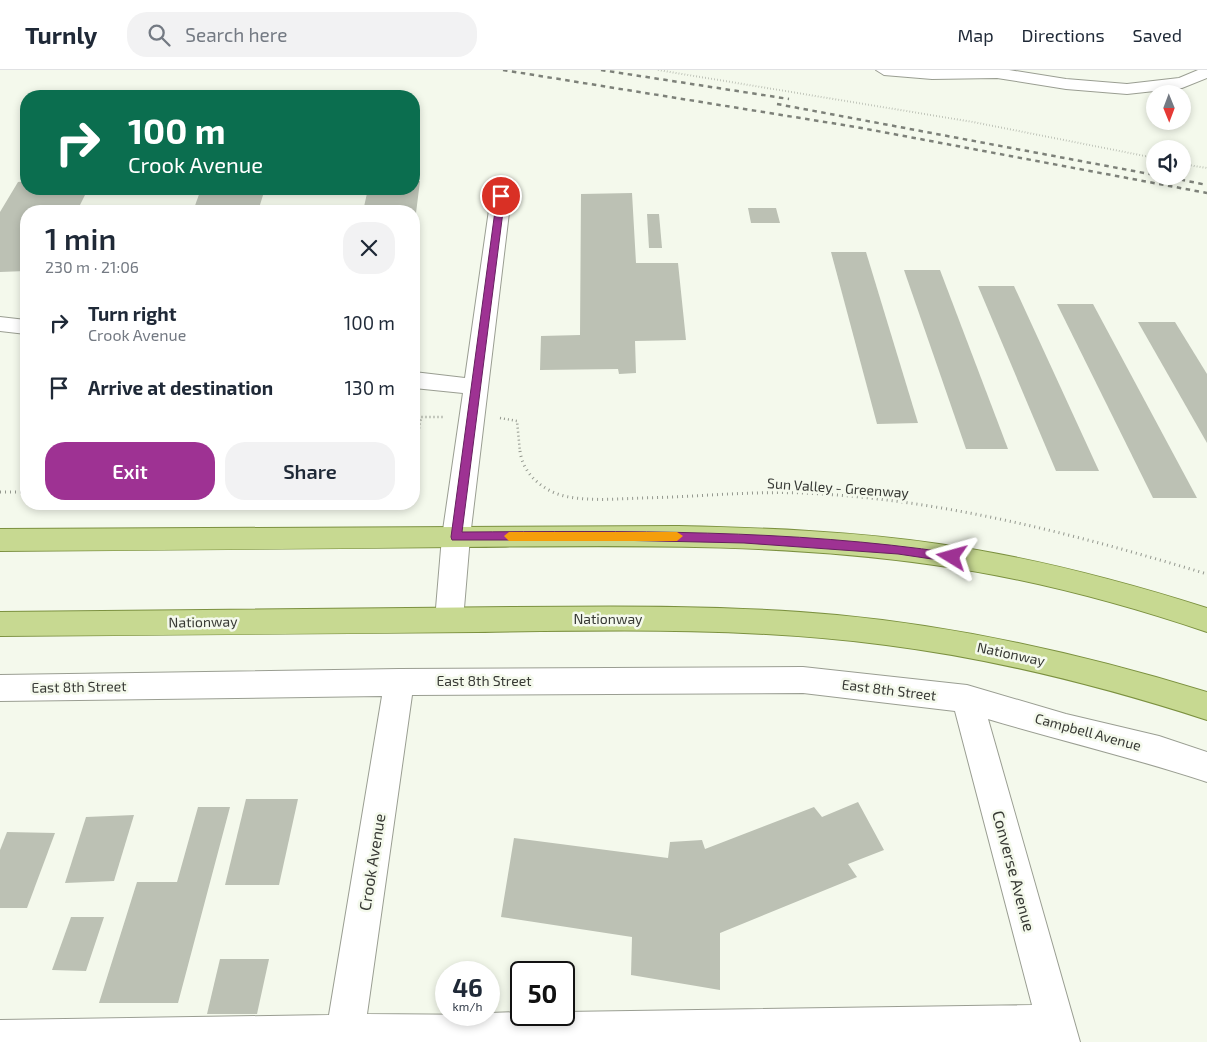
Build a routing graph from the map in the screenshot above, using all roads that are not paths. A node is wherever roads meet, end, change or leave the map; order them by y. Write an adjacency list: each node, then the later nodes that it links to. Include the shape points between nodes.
1 (884, 70): 2 (street, via 932,74 997,73 1066,84 1128,89 1182,83)
2 (1207, 72)
3 (501, 196): 7 (street)
4 (0, 324): 5 (street)
5 (20, 326)
6 (420, 381): 7 (street)
7 (476, 387): 8 (street)
8 (456, 537): 9 (main road); 10 (street); 11 (main road, via 674,536 898,549 1071,580)
9 (0, 540)
10 (448, 620): 12 (main road, Nationway); 16 (main road, Nationway, via 708,619 835,626 1029,657 1155,689)
11 (1207, 620)
12 (0, 624)
13 (399, 682): 14 (street, East 8th Street); 15 (street, East 8th Street, via 803,680); 19 (street, Crook Avenue)
14 (0, 688)
15 (967, 699): 17 (street, Campbell Avenue); 18 (street, Converse Avenue)
16 (1207, 706)
17 (1207, 767)
18 (1059, 1033): 19 (street)
19 (345, 1038): 20 (street)
20 (0, 1039)

